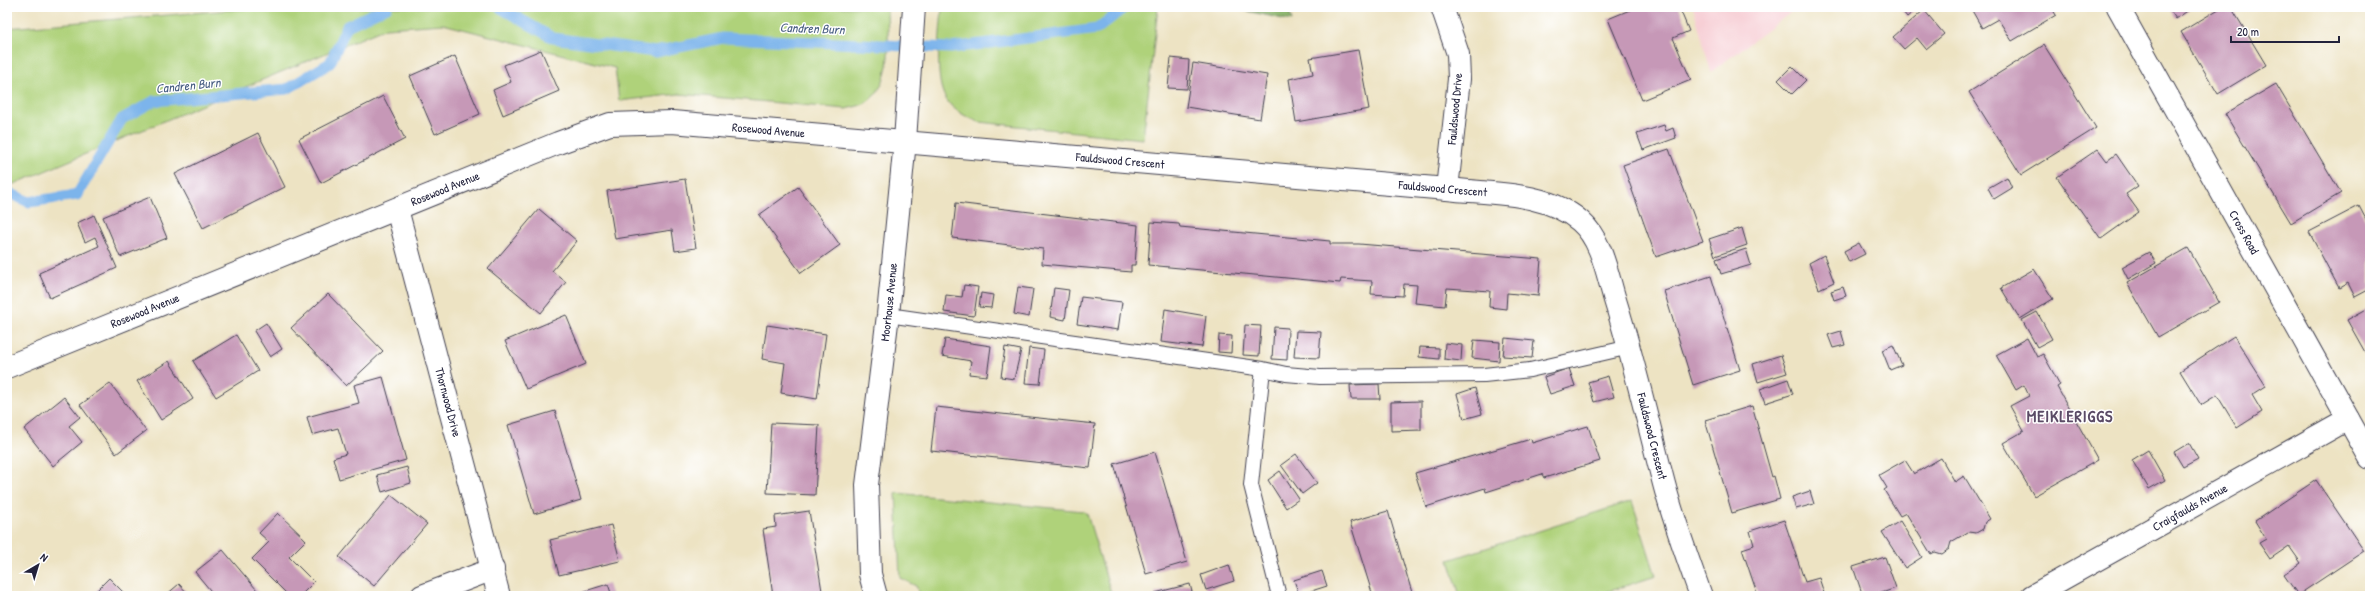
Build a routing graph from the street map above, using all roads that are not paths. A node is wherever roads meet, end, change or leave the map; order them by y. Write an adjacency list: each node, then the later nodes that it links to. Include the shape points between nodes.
1 (914, 7): 4 (street, Moorhouse Avenue)
2 (1442, 7): 5 (street, Fauldswood Drive, via 1458,54 1459,79)
3 (2118, 7): 11 (street, Cross Road)
4 (905, 141): 5 (street, Fauldswood Crescent); 6 (street, Rosewood Avenue, via 672,122 610,124); 7 (street, Moorhouse Avenue)
5 (1448, 189): 8 (street, Fauldswood Crescent, via 1545,201 1581,222 1594,238 1602,258)
6 (397, 209): 9 (street, Rosewood Avenue); 13 (street, Thornwood Drive)
7 (888, 315): 10 (lane); 16 (street, Moorhouse Avenue, via 867,485 870,574)
8 (1630, 346): 10 (lane, via 1530,370 1484,375 1320,377); 18 (street, Fauldswood Crescent, via 1664,486)
9 (7, 367)
10 (1263, 369): 17 (lane, via 1251,485)
11 (2348, 419): 12 (street, Cross Road); 19 (street, Craigfaulds Avenue)
12 (2370, 458)
13 (492, 569): 14 (street); 15 (street, Thornwood Drive)
14 (422, 596)
15 (499, 596)
16 (876, 596)
17 (1279, 596)
18 (1701, 596)
19 (2032, 596)

